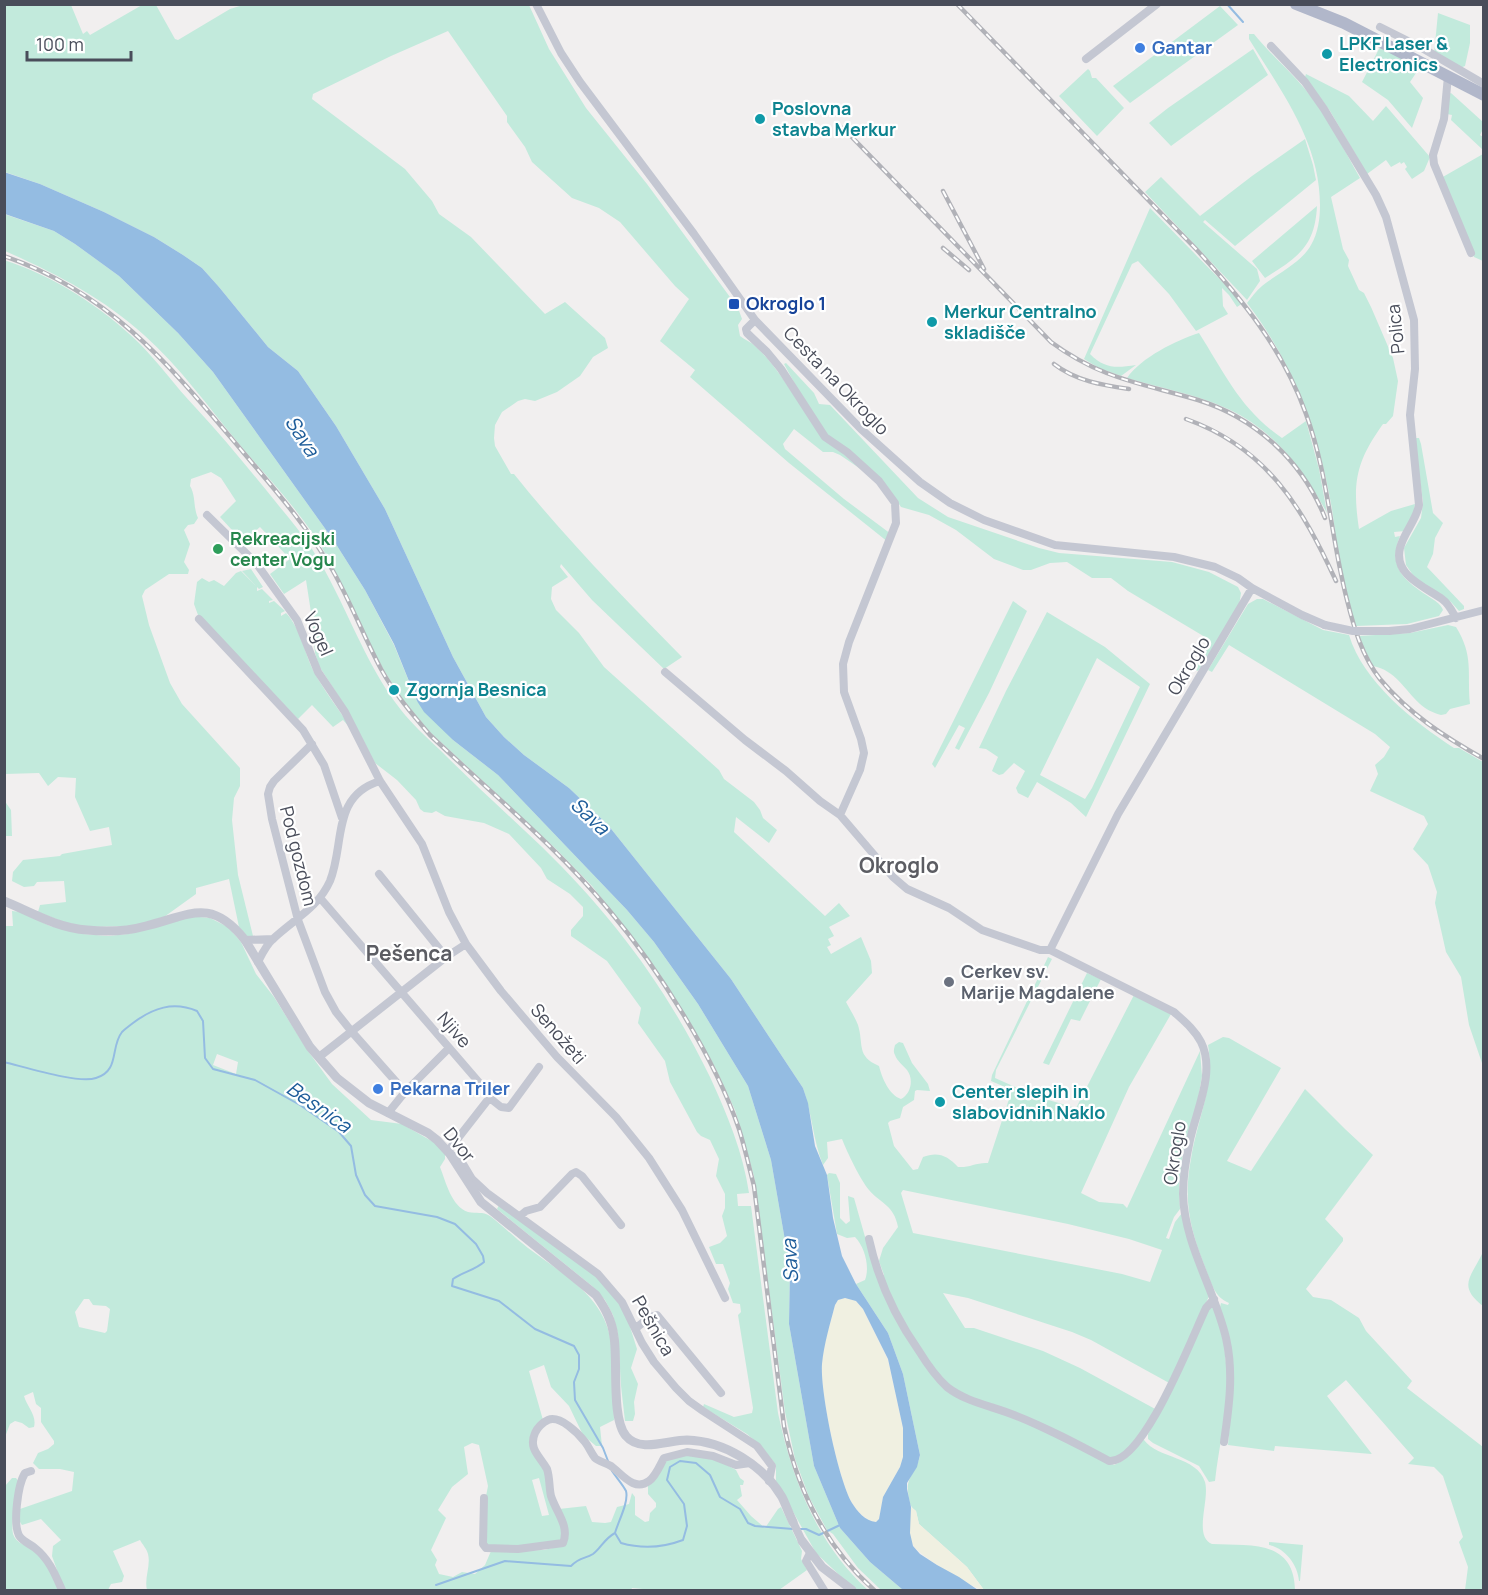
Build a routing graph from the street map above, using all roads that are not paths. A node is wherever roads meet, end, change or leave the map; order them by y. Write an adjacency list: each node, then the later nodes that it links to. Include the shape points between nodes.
1 (536, 4): 11 (street, Cesta na Okroglo, via 580,82)
2 (1157, 4): 6 (street)
3 (1296, 4): 7 (main road, via 1344,23)
4 (1380, 27): 8 (street)
5 (1271, 46): 15 (street, Polica, via 1324,108 1386,217 1415,331 1410,415 1419,505 1399,550 1400,562 1410,578 1449,605)
6 (1086, 59)
7 (1448, 76): 9 (main road); 10 (street, via 1434,164)
8 (1484, 84)
9 (1484, 94)
10 (1471, 254)
11 (755, 320): 13 (street, Cesta na Okroglo, via 883,450 950,503 984,520 1055,544 1174,557 1215,567); 20 (street, via 747,333 781,369 825,438 879,481 895,503 896,523 843,664 844,692 864,753)
12 (207, 514): 19 (street, Vogel, via 256,563 297,620 318,672 345,712)
13 (1252, 588): 15 (street, Cesta na Okroglo, bridge, via 1325,625 1353,631 1410,629); 29 (street, Okroglo, via 1118,814)
14 (1484, 610): 15 (street)
15 (1456, 618)
16 (199, 619): 18 (street, via 292,716)
17 (665, 672): 20 (street, Okroglo)
18 (312, 744): 21 (street, via 324,765); 25 (street, Pod gozdom, via 274,781 268,794)
19 (380, 781): 21 (street, via 358,792); 28 (street, Senožeti, via 422,844)
20 (840, 815): 29 (street, Okroglo, via 907,889 949,908 982,930)
21 (342, 818): 23 (street, via 334,870)
22 (378, 874): 30 (street)
23 (321, 899): 25 (street); 32 (street, Njive)
24 (4, 901): 27 (street, Dvor, via 48,921 86,930 123,930 191,913 211,914 234,926)
25 (298, 920): 26 (street); 33 (street, via 325,992)
26 (273, 939): 27 (street); 31 (street)
27 (245, 940): 31 (street, Dvor)
28 (466, 944): 30 (street); 44 (street, Senožeti, via 535,1031 649,1158 682,1210)
29 (1050, 951): 45 (street, Okroglo, via 1174,1012 1202,1044 1206,1076 1184,1169 1184,1210)
30 (446, 957): 32 (street)
31 (258, 962): 35 (street, Dvor)
32 (402, 992): 33 (street); 34 (street, Njive)
33 (352, 1032): 35 (street); 38 (street)
34 (449, 1048): 37 (street, Njive); 38 (street)
35 (319, 1057): 39 (street, Dvor, via 342,1083)
36 (539, 1067): 40 (street, via 509,1108 491,1099 487,1101)
37 (483, 1087)
38 (405, 1092): 39 (street)
39 (388, 1113): 40 (street, Dvor, via 428,1133)
40 (449, 1153): 41 (street, Pešnica, via 460,1159 476,1185); 49 (street, Dvor, via 481,1202 596,1295 608,1312 615,1337 621,1427 626,1436 634,1443 647,1445 687,1440 704,1443)
41 (520, 1216): 42 (street, via 540,1208 576,1172); 46 (street, Pešnica, via 598,1274 622,1302)
42 (621, 1225)
43 (869, 1239): 45 (street, via 893,1311 931,1370 948,1387 970,1401 989,1405 1076,1442 1109,1461 1122,1458 1144,1434)
44 (725, 1298)
45 (1214, 1299): 48 (street, Okroglo, via 1230,1361 1230,1405)
46 (636, 1328): 47 (street, via 657,1315); 51 (street, Pešnica, via 654,1362 689,1401 765,1455 772,1466)
47 (721, 1393)
48 (1224, 1442)
49 (750, 1462): 51 (street, Dvor); 52 (street, via 736,1466 713,1456 687,1452 664,1458 648,1482 632,1483 595,1459 576,1432 552,1419 537,1429 532,1448 548,1473 551,1496 566,1533 563,1543 518,1549 486,1548)
50 (31, 1471): 56 (street, via 22,1478 16,1527 20,1537 46,1558)
51 (769, 1481): 53 (street, Dvor)
52 (484, 1498)
53 (793, 1522): 54 (street)
54 (802, 1541): 55 (street)
55 (810, 1553): 57 (street, via 806,1562); 58 (street)
56 (62, 1590)
57 (824, 1590)
58 (852, 1590)

